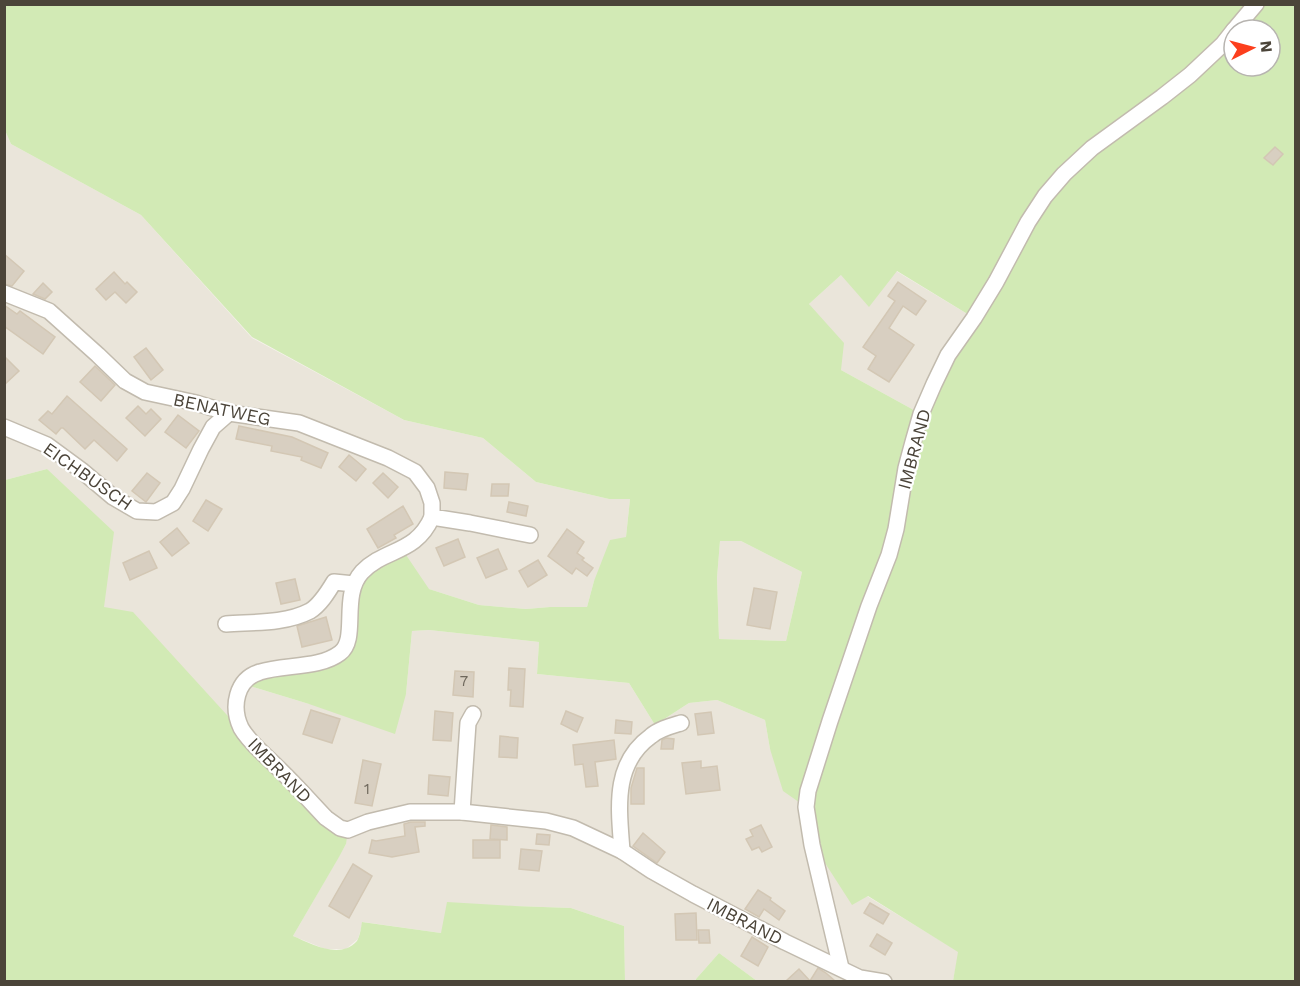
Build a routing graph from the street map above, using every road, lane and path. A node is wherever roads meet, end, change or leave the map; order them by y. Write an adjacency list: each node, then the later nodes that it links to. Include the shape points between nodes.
1 (1256, 4): 2 (street, IMBRAND)
2 (1244, 18)
3 (1222, 45): 15 (street, IMBRAND, via 1190,75 1092,148 1051,189 948,354 921,414 889,555 807,799 810,836)
4 (4, 293): 5 (street, BENATWEG, via 49,311 125,381 145,393)
5 (229, 413): 6 (street, EICHBUSCH, via 213,427 173,503 156,512 136,511 47,445); 7 (street, BENATWEG, via 299,423 388,458 415,472 427,488)
6 (5, 423)
7 (432, 517): 8 (street); 9 (street, via 417,540 370,565)
8 (530, 535)
9 (354, 584): 10 (street, via 334,582 312,610 288,620); 13 (street, IMBRAND, via 348,641 342,652 328,660 252,675 236,699 242,729 340,828 348,830 410,812)
10 (226, 624)
11 (473, 714): 13 (street, via 468,723)
12 (681, 723): 14 (street, via 652,734 635,749 626,764 618,807)
13 (462, 812): 14 (street, IMBRAND, via 546,821 573,828)
14 (622, 851): 15 (street, IMBRAND, via 693,894)
15 (841, 968): 16 (street, IMBRAND, via 860,978)
16 (884, 981)

